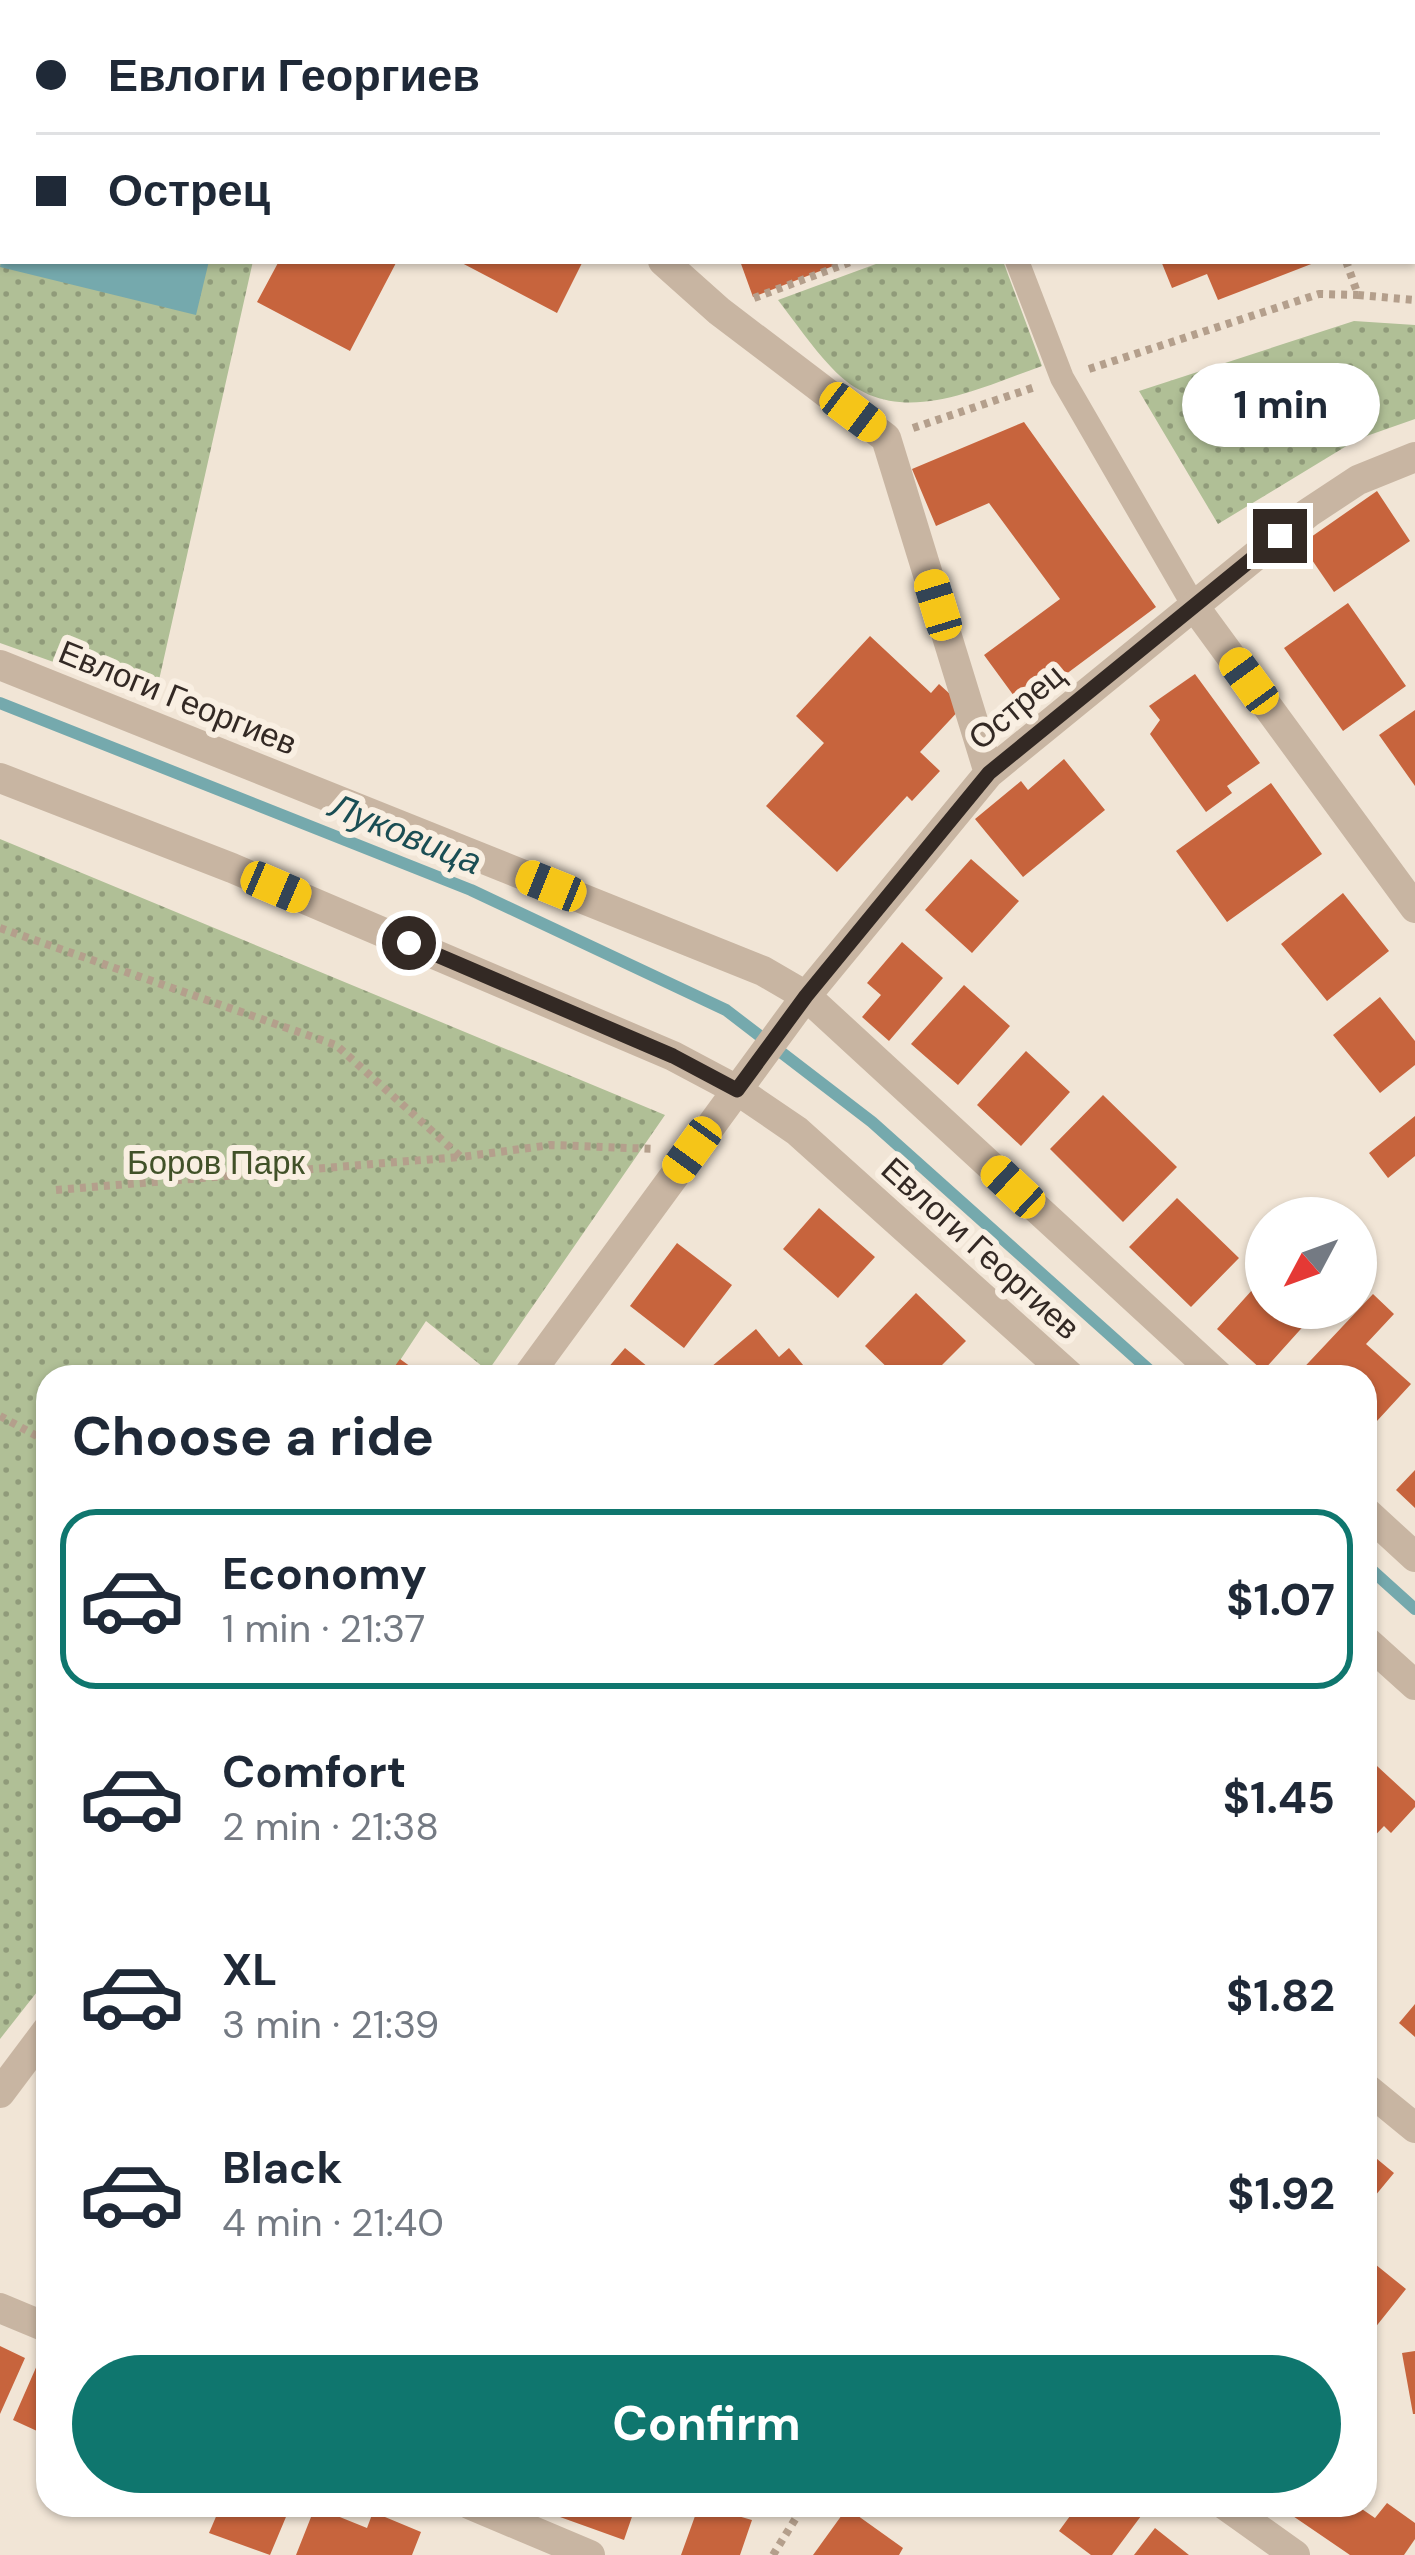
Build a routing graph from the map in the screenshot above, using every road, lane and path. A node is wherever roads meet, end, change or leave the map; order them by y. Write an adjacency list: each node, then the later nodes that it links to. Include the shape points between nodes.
1 (666, 264): 7 (street)
2 (846, 264): 7 (path)
3 (1018, 264): 8 (street)
4 (1347, 264): 5 (path)
5 (1358, 295): 6 (path); 8 (path, via 1319,294)
6 (1415, 300)
7 (719, 311): 9 (street)
8 (1062, 378): 9 (path); 11 (street)
9 (886, 437): 13 (street)
10 (1415, 458): 11 (street, Острец, via 1358,480 1308,513)
11 (1194, 606): 13 (street, Острец); 15 (street)
12 (0, 665): 17 (street, Евлоги Георгиев, via 763,970)
13 (989, 773): 17 (street, Острец)
14 (0, 778): 18 (street, Евлоги Георгиев, via 232,868)
15 (1415, 908)
16 (0, 928): 20 (path, via 336,1045)
17 (806, 996): 18 (street, Острец); 24 (street, Евлоги Георгиев)
18 (737, 1090): 19 (street, Острец); 23 (street, Евлоги Георгиев, via 797,1131)
19 (692, 1150): 20 (path, via 551,1145); 22 (street, Острец)
20 (461, 1157): 21 (path)
21 (56, 1190)
22 (536, 1365)
23 (1058, 1365)
24 (1207, 1365)
25 (0, 1415): 26 (path)
26 (36, 1435)
27 (1377, 1521): 28 (street)
28 (1415, 1557)
29 (1377, 1651): 30 (street)
30 (1415, 1685)
31 (36, 2045): 32 (street)
32 (0, 2093)
33 (1377, 2097): 34 (street)
34 (1415, 2128)
35 (0, 2308): 36 (street)
36 (36, 2323)
37 (499, 2517): 40 (street)
38 (797, 2517): 41 (path)
39 (1242, 2517): 42 (street)
40 (590, 2555)
41 (773, 2555)
42 (1295, 2555)

